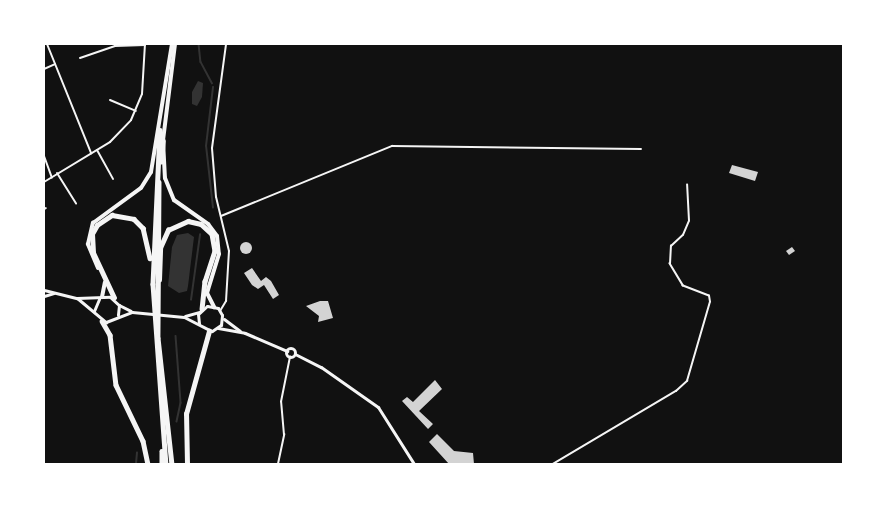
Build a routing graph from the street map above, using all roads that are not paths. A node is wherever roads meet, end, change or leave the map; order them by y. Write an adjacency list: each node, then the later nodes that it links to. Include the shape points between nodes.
1 (47, 44): 8 (street)
2 (100, 44): 6 (street)
3 (145, 44): 6 (street); 11 (street, via 143,84)
4 (174, 44): 12 (main road); 13 (main road)
5 (226, 44): 24 (street, via 212,148)
6 (101, 49): 7 (street)
7 (80, 58)
8 (56, 64): 9 (street); 16 (street)
9 (44, 69)
10 (110, 100): 11 (street)
11 (136, 111): 15 (street, via 121,133)
12 (160, 130): 25 (highway); 31 (main road, via 147,182 98,218 88,237 89,252 105,282)
13 (163, 141): 28 (highway); 34 (main road, via 165,178 171,196 184,210 208,224 218,240 219,254 207,293)
14 (641, 149): 24 (street, via 392,146)
15 (97, 150): 16 (street); 20 (street)
16 (91, 153): 18 (street)
17 (44, 156): 19 (street)
18 (57, 174): 19 (street); 23 (street)
19 (52, 178): 21 (street)
20 (113, 179)
21 (44, 182)
22 (687, 185): 56 (lane, via 689,221 683,235 671,246 670,264 683,286 709,296 710,303 687,381)
23 (76, 204)
24 (221, 216): 36 (street, via 229,251 226,300)
25 (153, 267): 32 (highway, via 143,228 126,215 103,219 92,234 91,243); 51 (highway)
26 (44, 290): 27 (main road)
27 (56, 293): 29 (main road); 30 (main road)
28 (157, 294): 35 (highway, via 165,234 181,222 195,222 207,228 215,241); 52 (highway, via 160,368)
29 (44, 296)
30 (77, 298): 31 (main road); 37 (main road)
31 (101, 298): 32 (main road); 37 (main road)
32 (114, 298): 33 (main road)
33 (119, 305): 38 (main road); 39 (main road)
34 (214, 307): 35 (main road); 36 (main road)
35 (201, 310): 40 (main road); 43 (main road)
36 (220, 311): 41 (main road)
37 (94, 312): 42 (main road)
38 (132, 312): 39 (main road); 40 (main road)
39 (118, 315): 42 (main road)
40 (184, 317): 43 (main road)
41 (223, 318): 44 (main road); 46 (main road)
42 (102, 321): 50 (highway, via 110,335 116,385 143,441)
43 (199, 324): 45 (main road)
44 (218, 328): 45 (main road); 46 (main road)
45 (209, 331): 53 (highway, via 186,414)
46 (245, 333): 47 (main road)
47 (287, 351): 48 (main road, via 292,348); 49 (main road)
48 (295, 354): 49 (main road); 55 (main road, via 321,367 378,407)
49 (290, 357): 54 (lane, via 281,402 284,435)
50 (148, 465)
51 (164, 465)
52 (172, 465)
53 (187, 465)
54 (278, 465)
55 (414, 465)
56 (554, 465)

